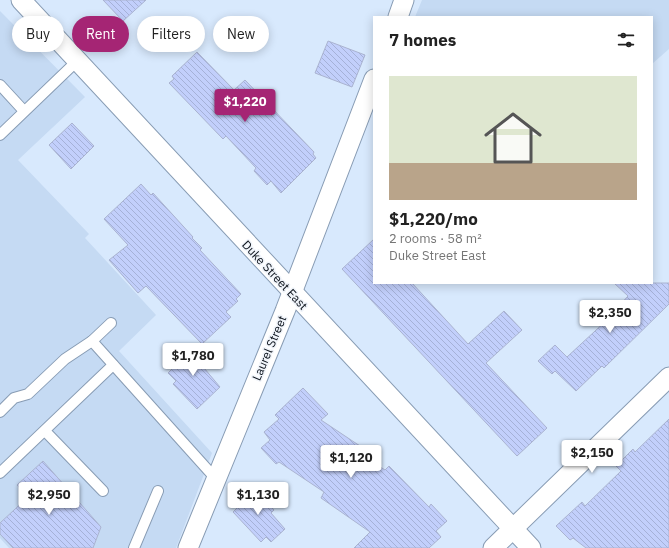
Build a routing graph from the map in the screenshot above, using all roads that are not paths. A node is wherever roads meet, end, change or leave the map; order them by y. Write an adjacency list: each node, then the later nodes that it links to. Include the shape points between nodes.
1 (21, 0): 4 (street, Duke Street East)
2 (404, 0): 3 (street)
3 (398, 16)
4 (77, 61): 7 (lane); 9 (street, Duke Street East)
5 (373, 82): 9 (street, Laurel Street)
6 (0, 85): 7 (lane)
7 (24, 111): 8 (lane)
8 (0, 135)
9 (292, 292): 17 (street, Laurel Street); 20 (street, Duke Street East)
10 (111, 323): 11 (lane)
11 (92, 341): 12 (lane); 14 (lane, via 64,359 28,394 14,398)
12 (113, 365): 15 (lane); 17 (lane)
13 (669, 377): 20 (street)
14 (0, 412)
15 (45, 431): 16 (lane); 18 (lane)
16 (0, 473)
17 (216, 479): 22 (street, Laurel Street)
18 (102, 491)
19 (158, 491): 21 (lane)
20 (513, 529): 23 (street); 24 (street, Duke Street East)
21 (134, 548)
22 (188, 548)
23 (492, 548)
24 (531, 548)

